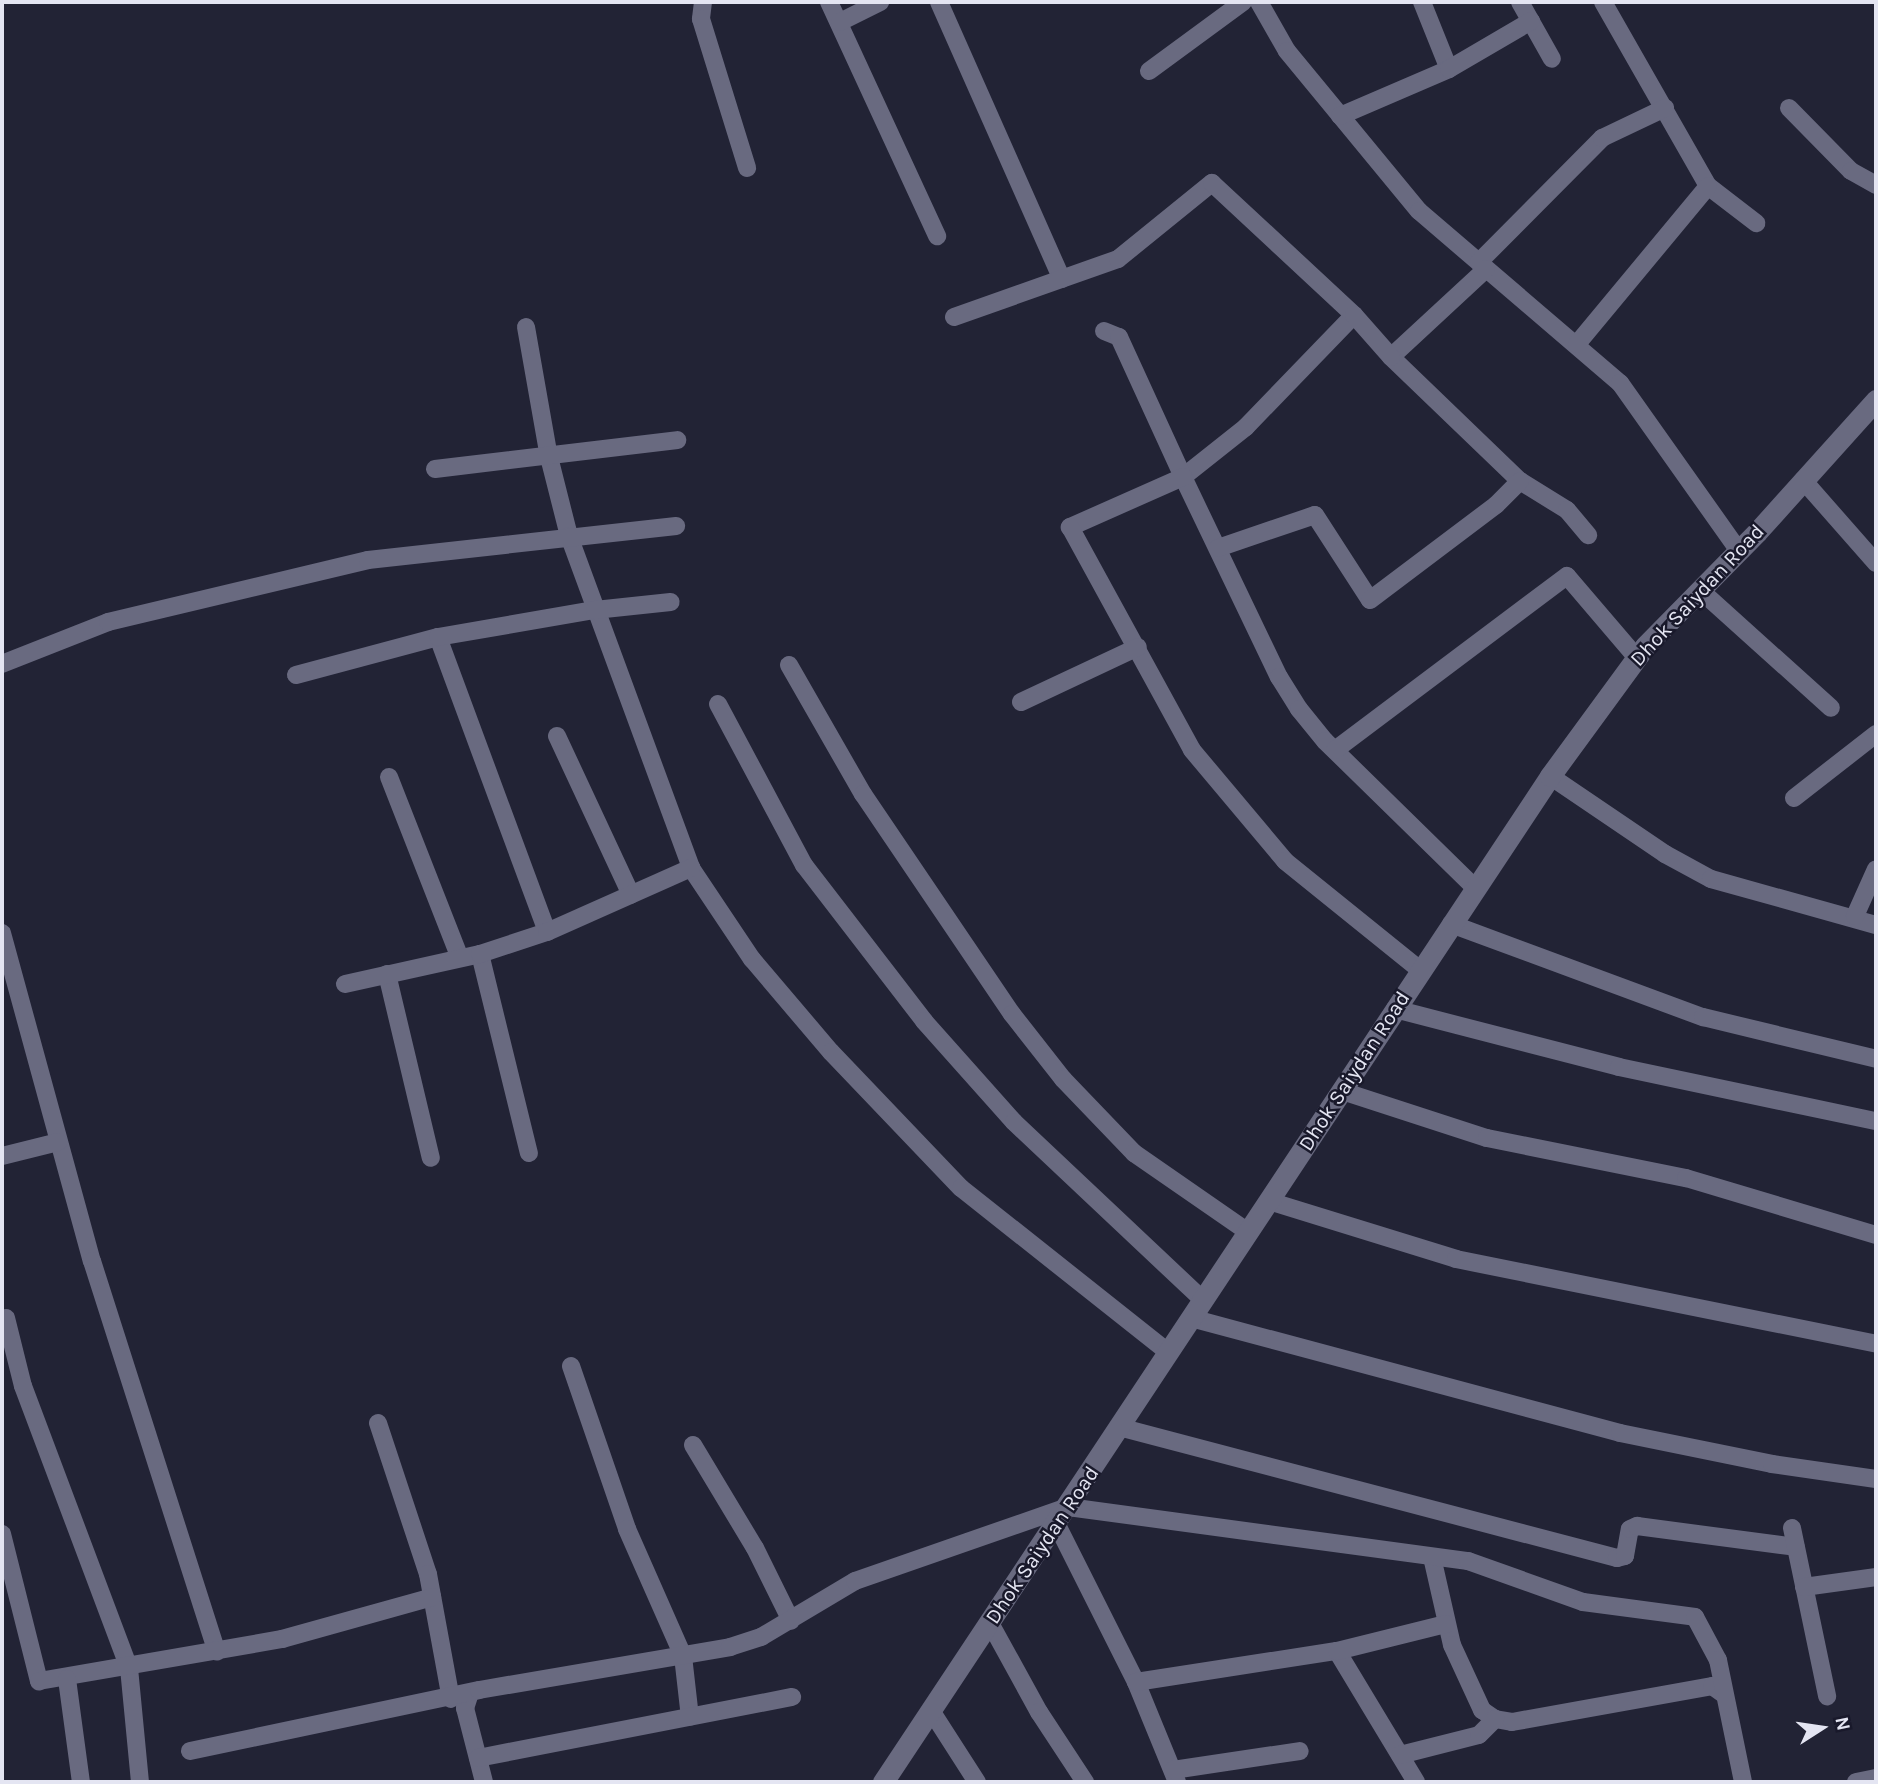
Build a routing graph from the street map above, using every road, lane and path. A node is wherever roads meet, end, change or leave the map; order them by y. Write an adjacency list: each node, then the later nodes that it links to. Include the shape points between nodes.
1 (703, 2): 18 (street, via 701,19)
2 (829, 2): 11 (street)
3 (880, 2): 11 (street)
4 (939, 2): 24 (street)
5 (1243, 2): 14 (street)
6 (1259, 2): 17 (street, via 1287,51)
7 (1422, 2): 13 (street)
8 (1521, 2): 10 (street)
9 (1603, 2): 15 (street)
10 (1531, 21): 12 (street); 13 (street)
11 (840, 22): 22 (street)
12 (1552, 59)
13 (1449, 69): 17 (street)
14 (1149, 71)
15 (1665, 108): 20 (street); 23 (street, via 1602,138)
16 (1789, 108): 19 (street, via 1851,171)
17 (1340, 116): 23 (street, via 1419,211)
18 (747, 168)
19 (1876, 185)
20 (1708, 186): 21 (street); 29 (street)
21 (1756, 223)
22 (937, 236)
23 (1483, 265): 29 (street); 30 (street)
24 (1062, 279): 25 (street, via 1118,259 1212,183); 26 (street)
25 (1354, 315): 30 (street); 35 (street, via 1246,426)
26 (954, 317)
27 (526, 327): 33 (street)
28 (1104, 331): 35 (street, via 1119,337)
29 (1577, 345): 42 (street, via 1620,383)
30 (1391, 358): 37 (street)
31 (1876, 400): 36 (main road, Dhok Saiydan Road)
32 (677, 440): 33 (street)
33 (548, 457): 34 (street); 40 (street)
34 (435, 469)
35 (1183, 477): 41 (street); 48 (street, via 1070,527)
36 (1803, 480): 42 (main road, Dhok Saiydan Road); 43 (street)
37 (1520, 481): 39 (street, via 1567,510); 41 (street, via 1496,505 1370,600 1315,515)
38 (676, 526): 40 (street)
39 (1588, 535)
40 (569, 536): 46 (street); 50 (street, via 368,559 108,622)
41 (1218, 548): 58 (street, via 1279,677)
42 (1739, 551): 44 (main road, Dhok Saiydan Road)
43 (1876, 563)
44 (1700, 590): 49 (main road, Dhok Saiydan Road); 55 (street)
45 (671, 602): 46 (street)
46 (595, 610): 47 (street); 62 (street)
47 (438, 637): 52 (street); 69 (street)
48 (1138, 647): 53 (street); 73 (street, via 1192,750 1285,861)
49 (1637, 658): 58 (street, via 1567,576); 60 (main road, Dhok Saiydan Road)
50 (2, 664)
51 (789, 665): 85 (street, via 863,794 1012,1014 1063,1079 1134,1153)
52 (296, 675)
53 (1021, 702)
54 (718, 704): 87 (street, via 804,865 924,1021 1014,1122)
55 (1831, 708)
56 (1876, 734): 61 (street)
57 (557, 736): 65 (street)
58 (1335, 750): 64 (street)
59 (389, 776): 72 (street)
60 (1550, 776): 64 (main road, Dhok Saiydan Road); 66 (street, via 1710,879)
61 (1794, 798)
62 (691, 868): 65 (street); 90 (street, via 752,959 831,1052 961,1188)
63 (1876, 869): 66 (street)
64 (1475, 888): 67 (main road, Dhok Saiydan Road)
65 (631, 894): 69 (street)
66 (1855, 916): 68 (street)
67 (1451, 924): 73 (main road, Dhok Saiydan Road); 77 (street, via 1703,1017)
68 (1876, 925)
69 (547, 932): 71 (street)
70 (2, 933): 80 (street)
71 (480, 954): 72 (street); 81 (street)
72 (460, 958): 74 (street)
73 (1420, 971): 76 (main road, Dhok Saiydan Road)
74 (387, 975): 75 (street); 83 (street)
75 (345, 984)
76 (1395, 1009): 78 (main road, Dhok Saiydan Road); 79 (street, via 1619,1067)
77 (1876, 1059)
78 (1342, 1091): 84 (main road, Dhok Saiydan Road); 86 (street, via 1487,1138 1686,1178)
79 (1876, 1121)
80 (58, 1142): 82 (street); 109 (street)
81 (529, 1153)
82 (2, 1156)
83 (431, 1158)
84 (1269, 1201): 85 (main road, Dhok Saiydan Road); 89 (street, via 1456,1259)
85 (1248, 1232): 87 (main road, Dhok Saiydan Road)
86 (1876, 1235)
87 (1197, 1309): 90 (main road, Dhok Saiydan Road); 95 (street, via 1619,1433)
88 (6, 1318): 111 (street, via 23,1385)
89 (1876, 1343)
90 (1168, 1352): 93 (main road, Dhok Saiydan Road)
91 (571, 1366): 110 (street, via 627,1529)
92 (378, 1423): 104 (street, via 422,1550)
93 (1119, 1427): 96 (main road, Dhok Saiydan Road); 100 (street, via 1617,1558 1625,1556 1630,1529 1637,1526)
94 (693, 1446): 105 (street, via 755,1548)
95 (1876, 1479)
96 (1068, 1507): 97 (main road, Dhok Saiydan Road); 101 (street); 105 (street, via 855,1581)
97 (1057, 1525): 106 (main road, Dhok Saiydan Road); 113 (street)
98 (1793, 1528): 100 (street)
99 (2, 1534): 112 (street, via 34,1673 39,1681)
100 (1796, 1547): 103 (street)
101 (1432, 1557): 107 (street); 114 (street, via 1490,1566 1583,1602 1695,1617 1718,1660)
102 (1876, 1577): 103 (street)
103 (1804, 1587): 115 (street)
104 (432, 1597): 109 (street); 117 (street)
105 (791, 1620): 110 (street, via 761,1637)
106 (990, 1623): 118 (main road, Dhok Saiydan Road); 132 (street, via 1039,1712)
107 (1446, 1624): 108 (street); 120 (street, via 1482,1710)
108 (1337, 1651): 113 (street); 123 (street)
109 (217, 1652): 111 (street)
110 (683, 1656): 117 (street, via 479,1690); 119 (street)
111 (129, 1668): 112 (street); 128 (street)
112 (67, 1679): 127 (street)
113 (1136, 1682): 125 (street)
114 (1722, 1693): 120 (street, via 1712,1686 1512,1722); 134 (street)
115 (1827, 1696)
116 (792, 1697): 119 (street)
117 (460, 1698): 121 (street); 124 (street)
118 (932, 1712): 130 (main road, Dhok Saiydan Road); 131 (street)
119 (690, 1717): 124 (street)
120 (1495, 1719): 123 (street, via 1479,1735)
121 (190, 1751)
122 (1300, 1751): 125 (street)
123 (1400, 1755): 133 (street)
124 (478, 1758): 129 (street)
125 (1175, 1776)
126 (1876, 1778): 135 (street)
127 (81, 1782)
128 (140, 1782)
129 (484, 1782)
130 (883, 1782)
131 (977, 1782)
132 (1085, 1782)
133 (1416, 1782)
134 (1743, 1782)
135 (1856, 1782)

